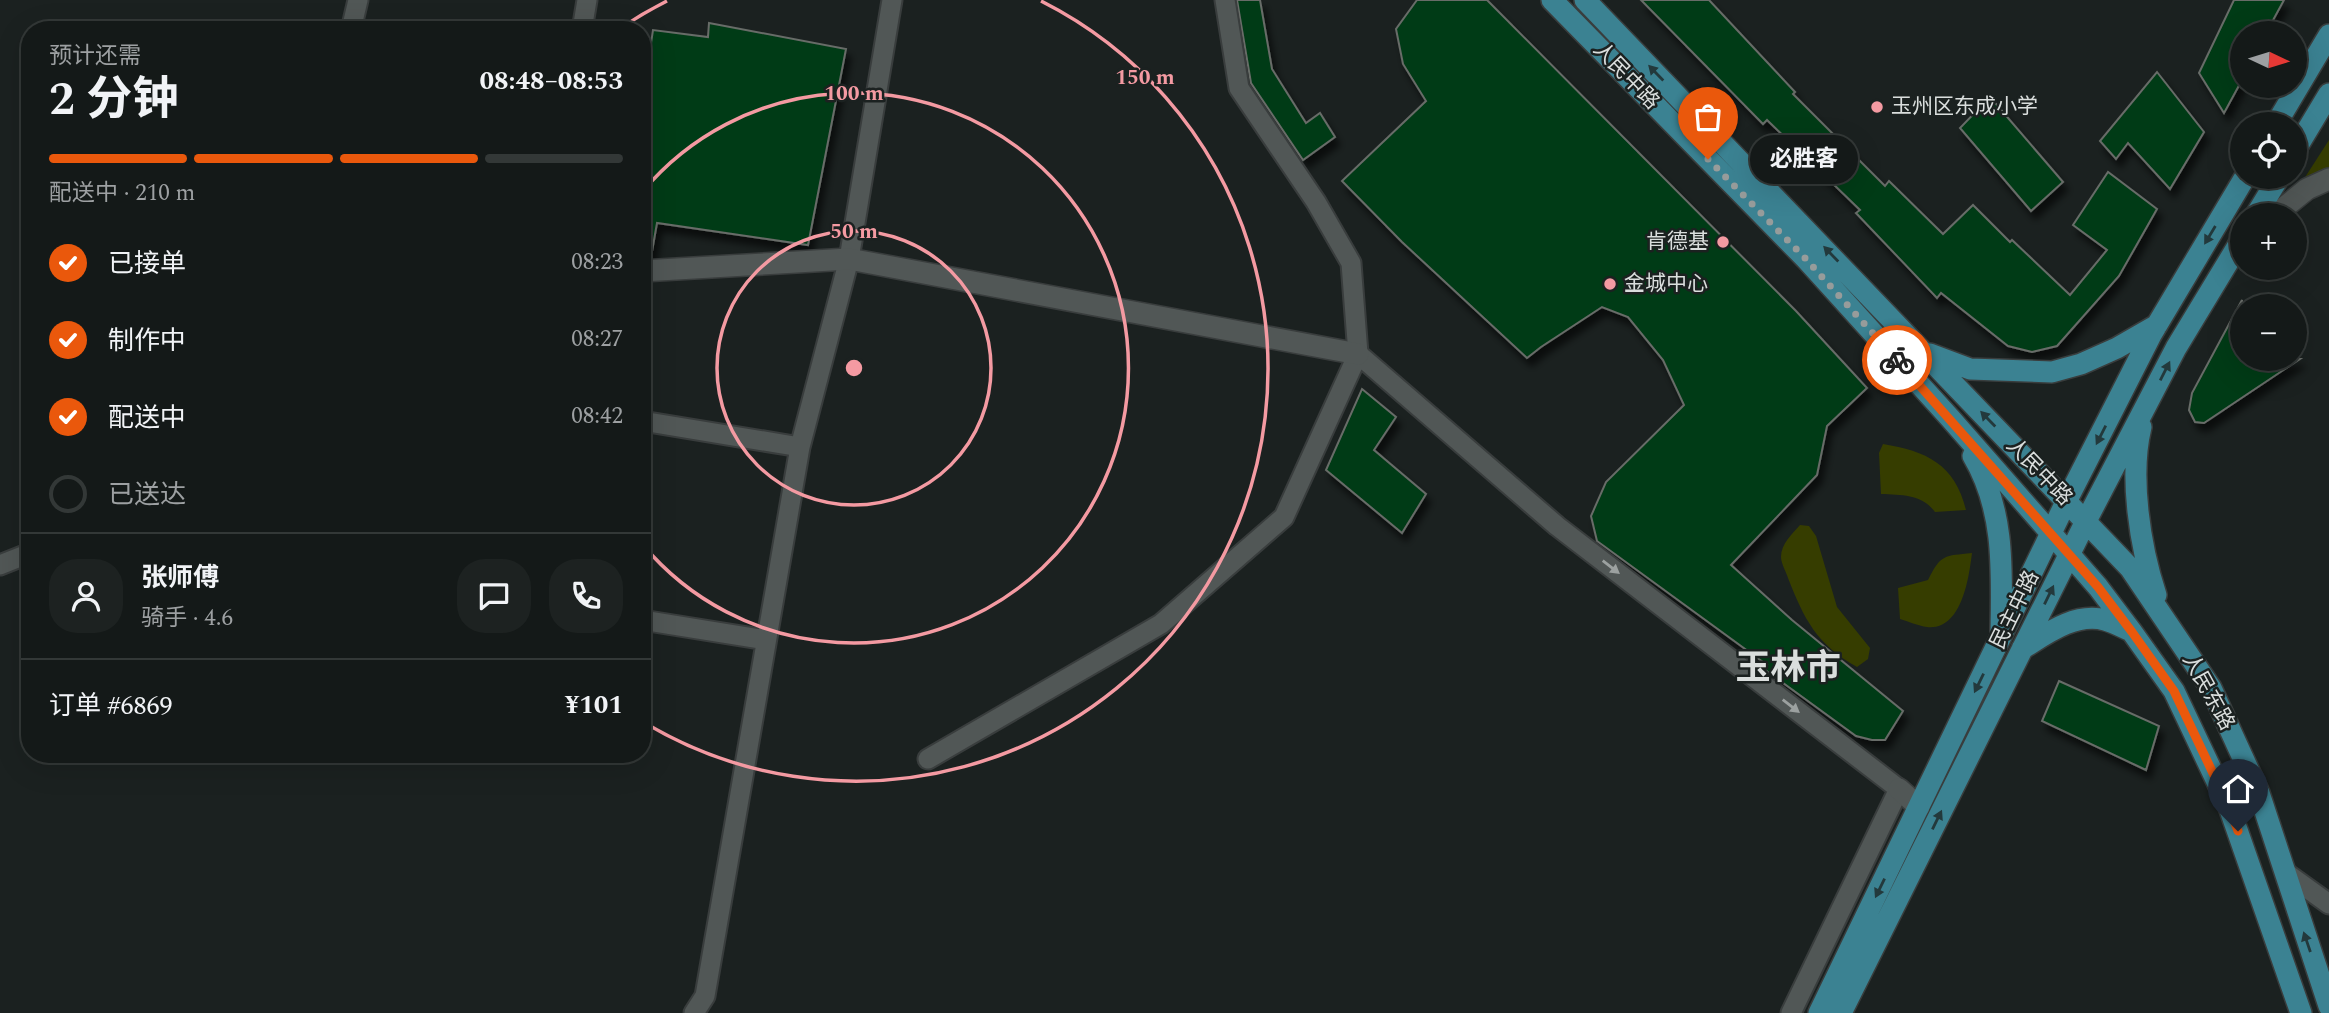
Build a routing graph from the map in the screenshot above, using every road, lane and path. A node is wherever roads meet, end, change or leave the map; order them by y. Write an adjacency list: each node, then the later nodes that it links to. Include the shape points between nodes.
1 (358, 0): 7 (street)
2 (587, 0): 8 (street)
3 (892, 0): 16 (street)
4 (1225, 0): 21 (street, via 1240,88 1351,263)
5 (1552, 0): 23 (main road, 人民中路, via 1805,258)
6 (1585, 0): 20 (main road, 人民中路, one-way to 6)
7 (353, 21)
8 (584, 21)
9 (2329, 35): 11 (main road)
10 (2329, 94): 12 (main road)
11 (2283, 112)
12 (2307, 130)
13 (2329, 179): 15 (street)
14 (2238, 189): 19 (main road, 民主中路, one-way to 19)
15 (2290, 203)
16 (849, 259): 18 (street); 21 (street); 25 (street)
17 (2230, 260): 22 (main road, 民主中路, one-way to 17)
18 (651, 270)
19 (2158, 324): 20 (main road, via 2118,348 2052,372 1970,369); 26 (main road, 民主中路, one-way to 26)
20 (1924, 352): 26 (main road, 人民中路, one-way to 20)
21 (1358, 354): 38 (street, via 1284,517 1161,624); 39 (street, one-way to 39, via 1557,526)
22 (2144, 410): 27 (main road, 民主中路); 32 (main road, via 2138,446 2139,522)
23 (1950, 418): 28 (main road, 人民中路); 36 (main road, via 1983,472 1993,503 2002,558)
24 (651, 422): 25 (street)
25 (800, 447): 35 (street)
26 (2067, 502): 27 (main road, 人民中路); 28 (main road, 民主中路)
27 (2086, 521): 29 (main road, 民主中路); 32 (main road, 人民东路, via 2130,568)
28 (2052, 535): 29 (main road, 人民中路); 36 (main road, 民主中路)
29 (2069, 554): 34 (main road, 人民东路); 37 (main road, 民主中路, one-way to 29)
30 (21, 557): 31 (street)
31 (0, 565)
32 (2163, 617): 41 (main road, 人民东路, via 2211,688 2259,793)
33 (651, 621): 35 (street)
34 (2132, 632): 37 (main road, via 2103,619 2078,620); 48 (main road, 人民东路, via 2174,691 2229,807)
35 (766, 640): 44 (street, via 705,996)
36 (2000, 640): 40 (main road, 民主中路, one-way to 40)
37 (2022, 649): 47 (main road, 民主中路, one-way to 37)
38 (928, 759)
39 (1899, 789): 40 (street); 45 (street)
40 (1919, 807): 46 (main road, 民主中路, one-way to 46)
41 (2286, 873): 42 (street); 43 (main road, 人民东路, one-way to 41)
42 (2329, 904)
43 (2329, 1006)
44 (694, 1013)
45 (1791, 1013)
46 (1819, 1013)
47 (1841, 1013)
48 (2301, 1013)

